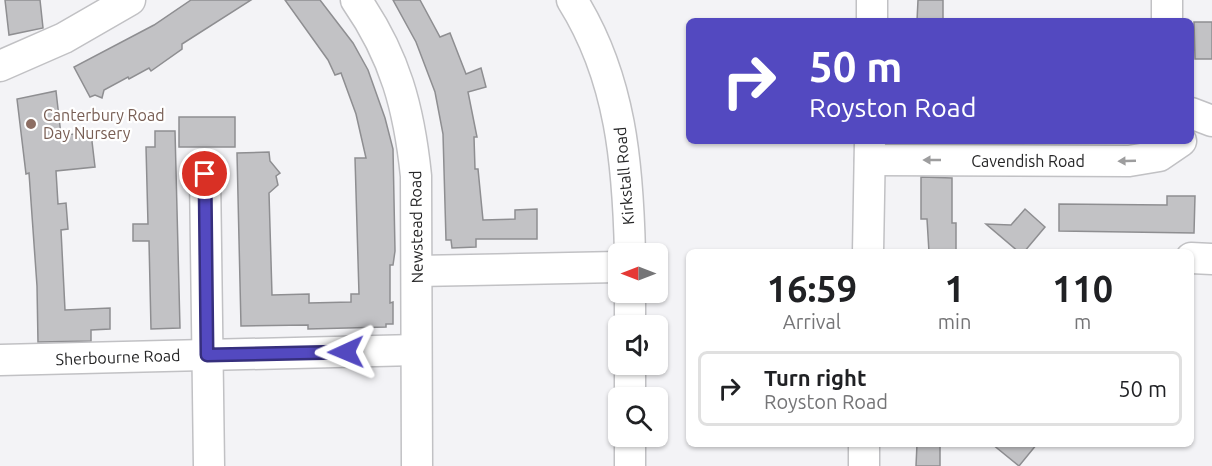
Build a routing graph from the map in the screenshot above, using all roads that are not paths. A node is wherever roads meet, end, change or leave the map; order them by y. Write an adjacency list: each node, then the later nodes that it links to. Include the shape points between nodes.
1 (130, 0): 8 (street, via 64,38)
2 (356, 0): 17 (street, Newstead Road, via 389,56 404,96 416,176)
3 (572, 0): 12 (street, Kirkstall Road, via 597,50 616,106 628,182)
4 (872, 0): 6 (street)
5 (1167, 0): 7 (street)
6 (872, 18)
7 (1167, 18)
8 (0, 66)
9 (1176, 144): 10 (street, Cavendish Road, one-way to 10, via 1159,156 1129,162)
10 (870, 150): 13 (street)
11 (205, 174): 19 (street)
12 (630, 243)
13 (868, 249)
14 (1194, 258): 15 (street)
15 (1212, 259)
16 (608, 267): 17 (street)
17 (417, 271): 18 (street, Newstead Road)
18 (416, 350): 19 (street, Sherbourne Road); 24 (street, Newstead Road)
19 (207, 355): 20 (street, Sherbourne Road); 23 (street)
20 (0, 360)
21 (630, 447): 25 (street)
22 (864, 447): 26 (street)
23 (209, 466)
24 (417, 466)
25 (630, 466)
26 (864, 466)

